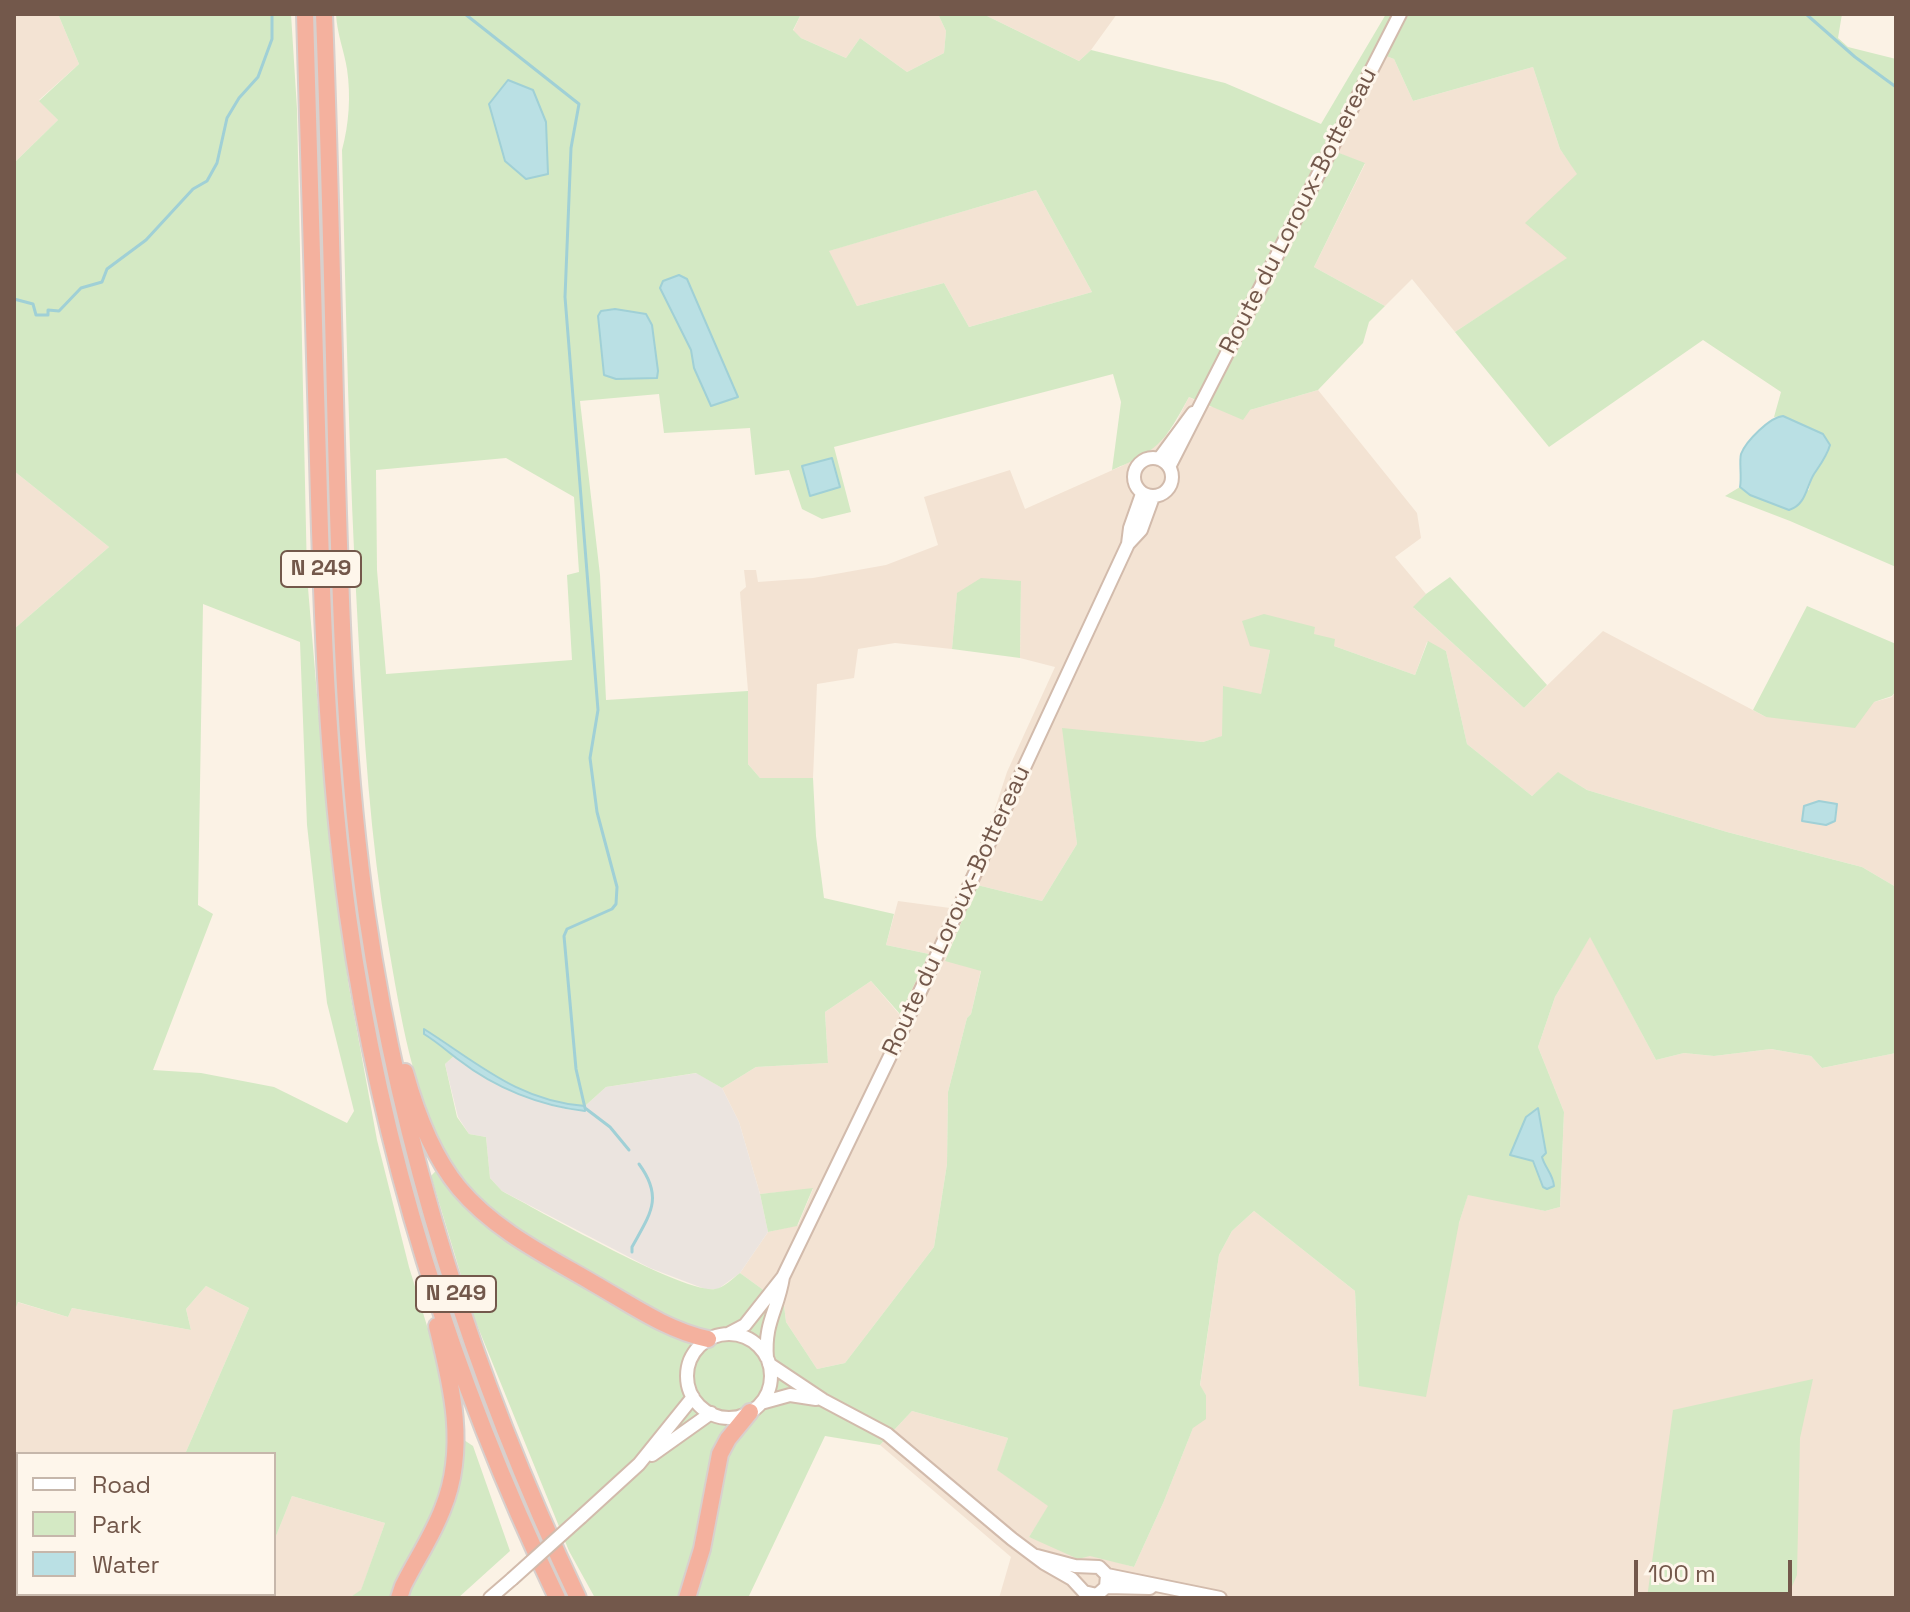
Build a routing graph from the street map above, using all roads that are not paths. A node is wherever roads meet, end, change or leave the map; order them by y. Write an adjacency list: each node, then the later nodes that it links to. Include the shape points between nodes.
1 (305, 14): 8 (highway, N 249, via 324,642 336,811 370,1045)
2 (324, 14): 6 (highway, N 249, via 345,688)
3 (1400, 14): 4 (main road, Route du Loroux-Bottereau, via 1198,408)
4 (1164, 463): 5 (main road, via 1173,477 1169,489); 5 (main road, via 1148,458 1136,467 1134,481)
5 (1147, 495): 7 (main road, Route du Loroux-Bottereau, via 1141,530 1128,544)
6 (377, 976): 10 (highway, via 388,992 421,1120 458,1187 526,1242 662,1323); 24 (highway, N 249, via 411,1138 457,1299 507,1437)
7 (783, 1277): 9 (main road, Route du Loroux-Bottereau, via 745,1325); 11 (main road, Route du Loroux-Bottereau, via 767,1327)
8 (436, 1297): 22 (highway, via 434,1314 456,1424 455,1469 443,1509); 23 (highway, N 249, via 488,1438)
9 (728, 1334): 10 (main road); 11 (main road, via 750,1340)
10 (708, 1339): 12 (main road, via 689,1363)
11 (768, 1361): 13 (main road); 14 (main road, via 770,1386)
12 (693, 1397): 15 (main road); 16 (main road)
13 (823, 1400): 14 (main road, via 790,1395); 17 (main road, via 887,1434)
14 (755, 1408): 15 (main road, via 729,1418); 25 (highway, via 720,1454)
15 (711, 1413): 16 (main road)
16 (639, 1464): 21 (main road, bridge)
17 (1037, 1556): 18 (main road); 20 (main road)
18 (1086, 1567): 19 (main road, via 1099,1567); 20 (main road)
19 (1106, 1581): 20 (main road, via 1093,1595); 26 (main road)
20 (1079, 1585)
21 (492, 1597)
22 (399, 1598)
23 (557, 1598)
24 (578, 1598)
25 (687, 1598)
26 (1220, 1598)

